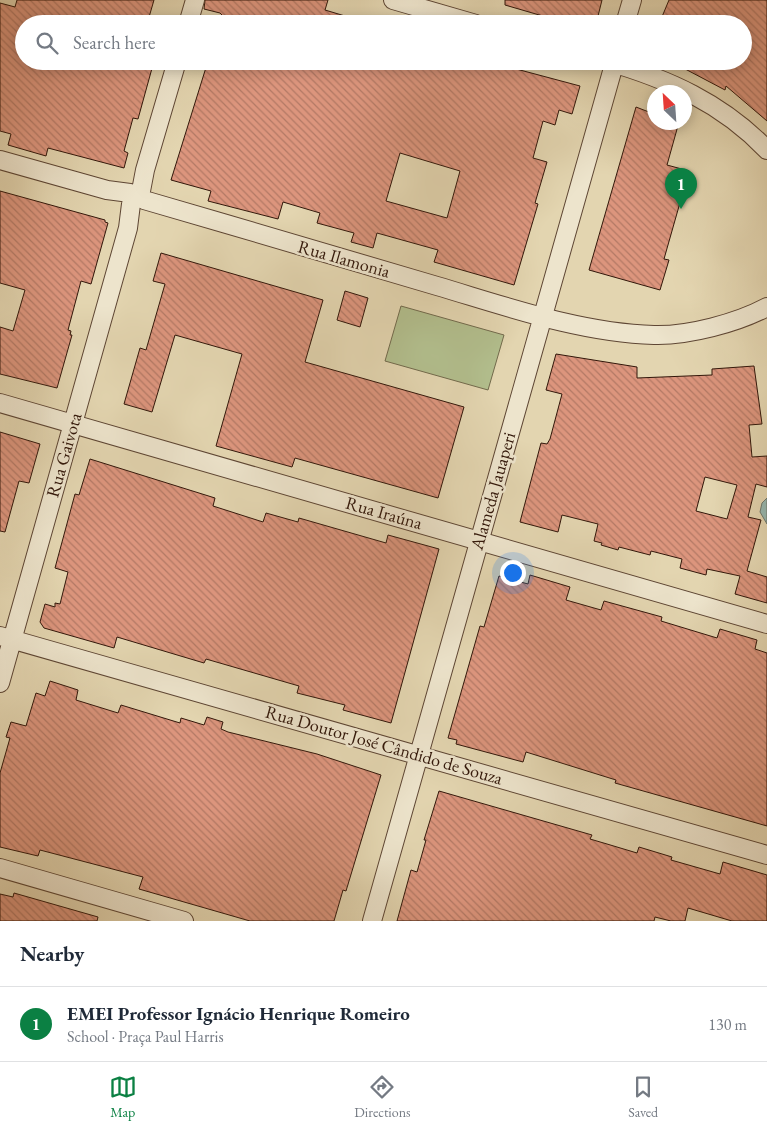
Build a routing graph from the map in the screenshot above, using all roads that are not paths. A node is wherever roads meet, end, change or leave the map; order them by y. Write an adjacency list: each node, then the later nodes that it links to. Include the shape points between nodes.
1 (195, 0): 4 (street)
2 (394, 0): 5 (street)
3 (632, 0): 6 (street)
4 (191, 15)
5 (445, 15)
6 (628, 15)
7 (174, 70): 12 (street, Rua Gaivota)
8 (610, 70): 14 (street, Alameda Jauaperi)
9 (632, 70): 10 (street, via 698,96 750,132)
10 (767, 150)
11 (0, 160): 12 (street, Rua Ilamonia)
12 (135, 197): 14 (street, Rua Ilamonia); 16 (street, Rua Gaivota)
13 (767, 307): 14 (street, Rua Ilamonia, via 720,325 656,336 609,332)
14 (544, 317): 17 (street, Alameda Jauaperi)
15 (0, 404): 16 (street, Rua Iraúna)
16 (72, 424): 17 (street, Rua Iraúna); 19 (street, Rua Gaivota)
17 (479, 540): 18 (street, Rua Iraúna); 21 (street, Alameda Jauaperi)
18 (767, 624)
19 (6, 637): 20 (street, Rua Gaivota); 21 (street, Rua Doutor José Cândido de Souza)
20 (0, 683)
21 (419, 756): 22 (street, Rua Doutor José Cândido de Souza); 25 (street, Alameda Jauaperi)
22 (767, 855)
23 (0, 868): 24 (street)
24 (184, 921)
25 (372, 921)

